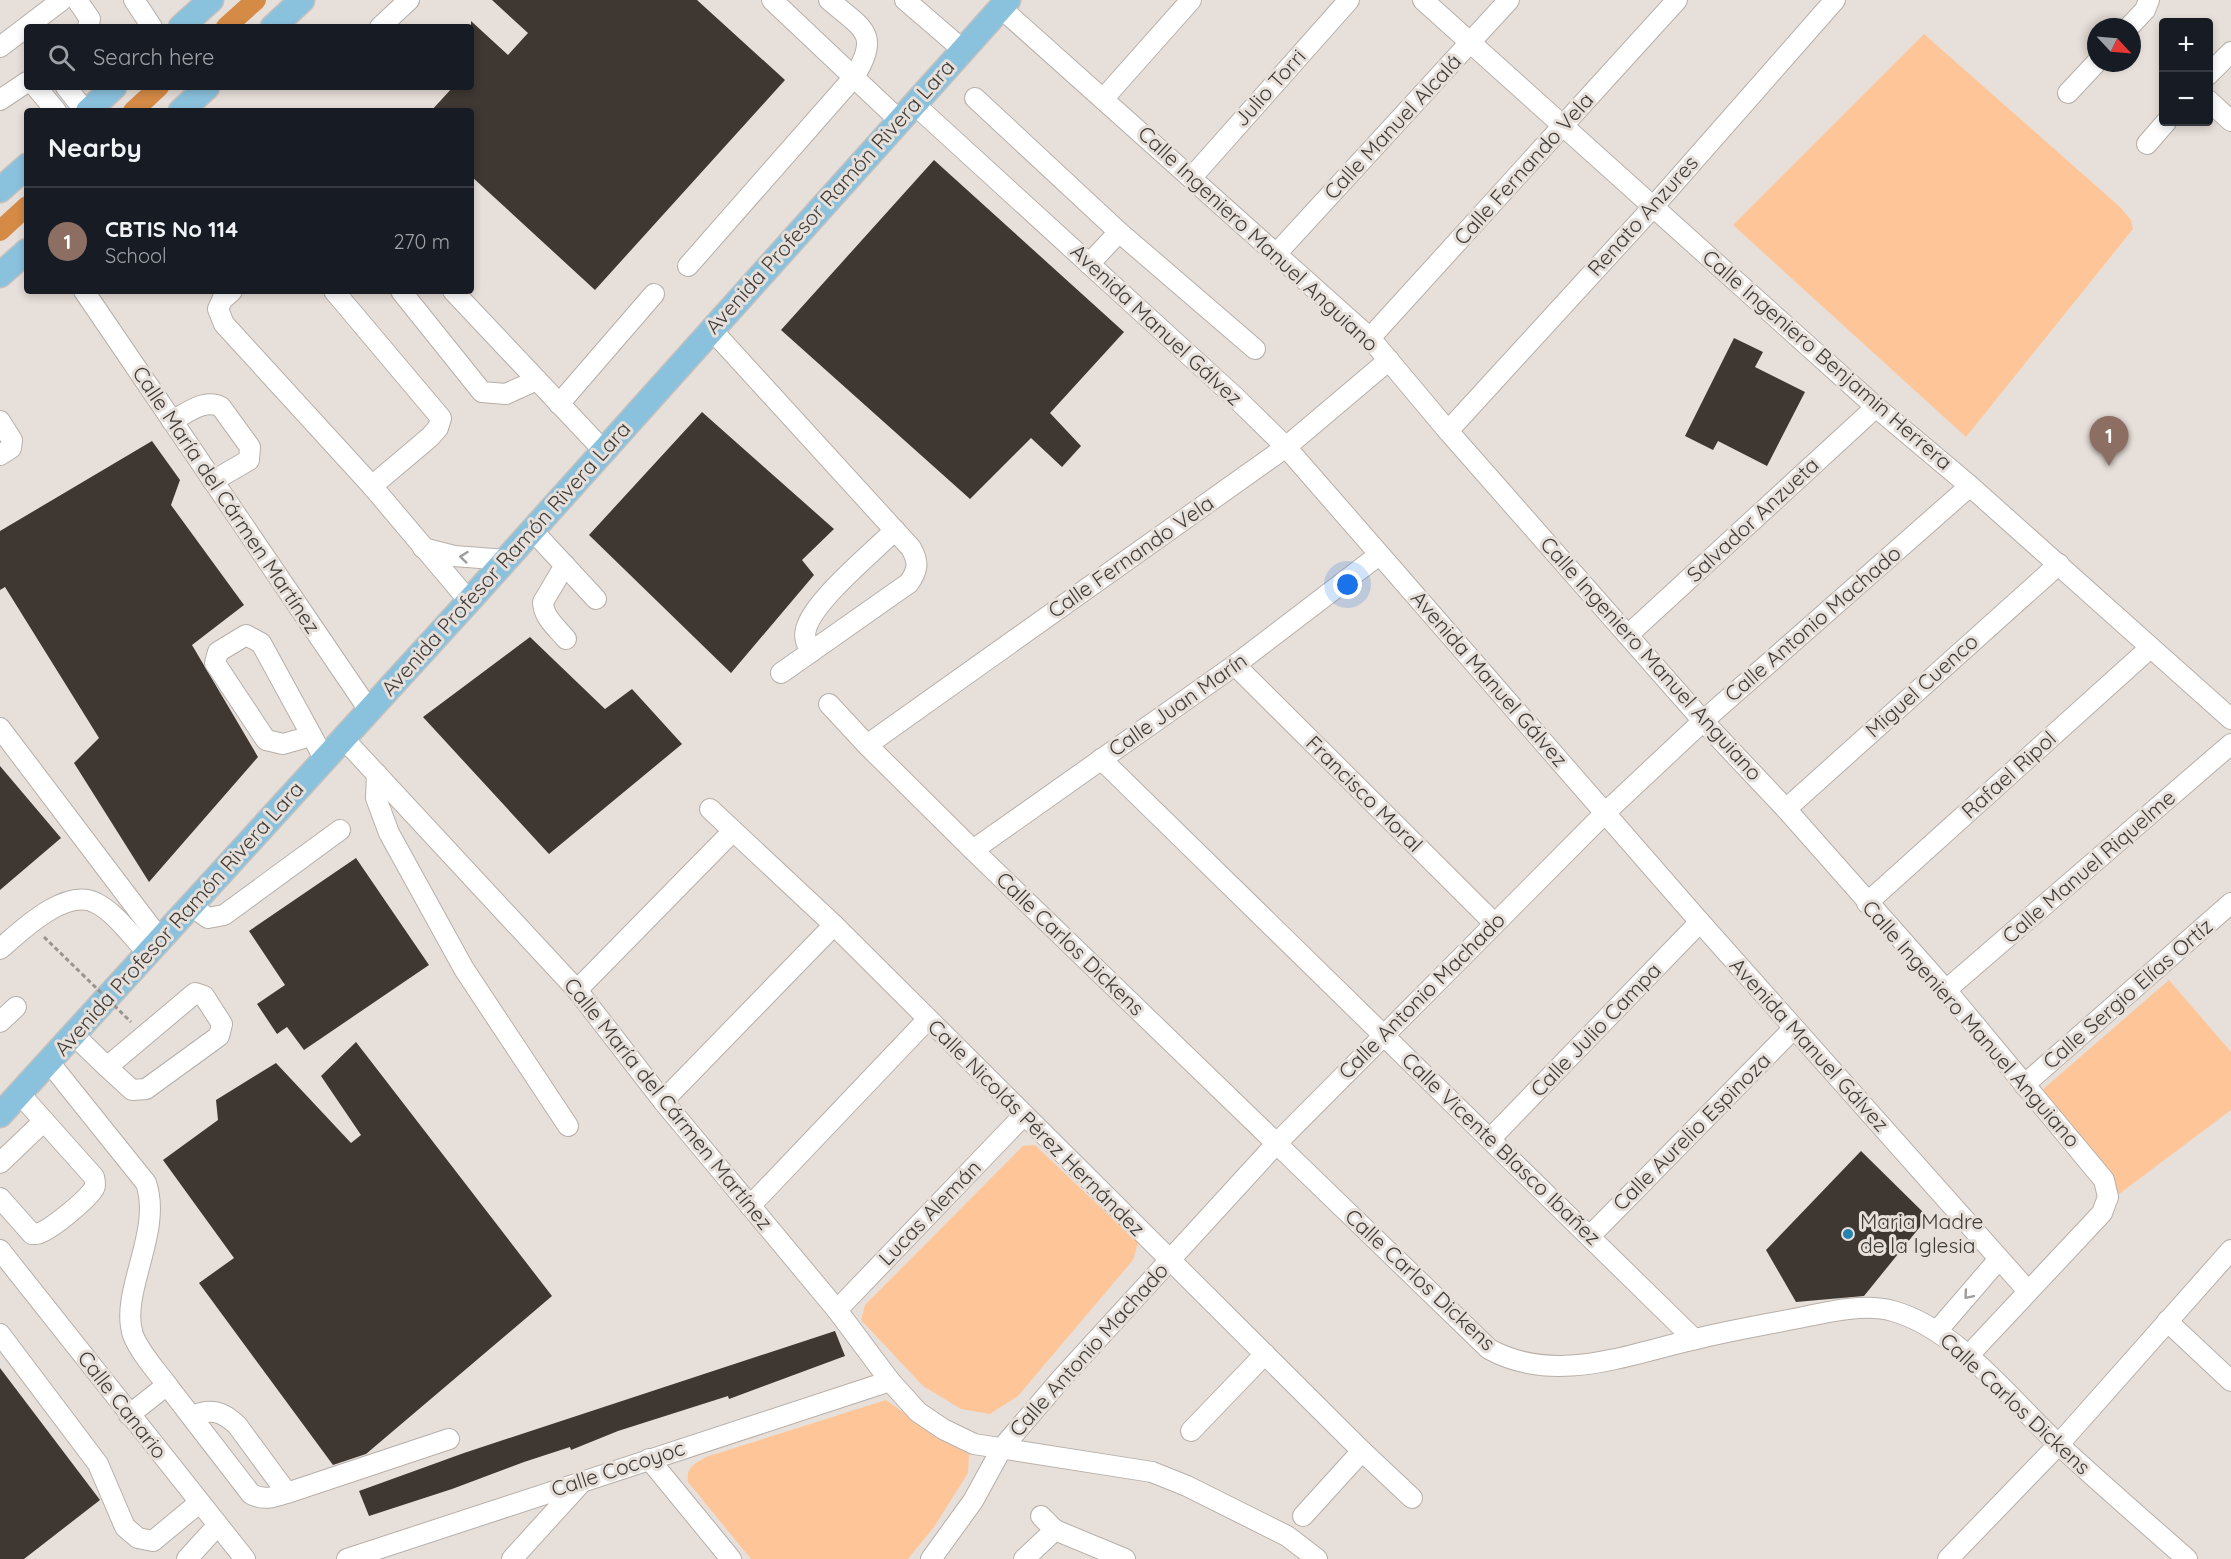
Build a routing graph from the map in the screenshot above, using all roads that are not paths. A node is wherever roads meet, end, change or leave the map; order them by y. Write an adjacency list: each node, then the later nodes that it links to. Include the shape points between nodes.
1 (62, 0): 19 (street)
2 (77, 0): 20 (street)
3 (134, 0): 21 (street)
4 (211, 0): 22 (main road)
5 (302, 0): 23 (main road)
6 (409, 0): 24 (street)
7 (772, 0): 32 (street, Avenida Manuel Gálvez)
8 (830, 0): 32 (street, via 867,37 866,58)
9 (1191, 0): 40 (street)
10 (1349, 0): 53 (street, Julio Torri)
11 (1423, 0): 26 (street, Calle Ingeniero Benjamin Herrera)
12 (1509, 0): 26 (street, Calle Manuel Alcalá)
13 (1677, 0): 49 (street, Calle Fernando Vela)
14 (1835, 0): 55 (street, Renato Anzures)
15 (2149, 0): 18 (street)
16 (917, 4): 28 (street)
17 (1004, 4): 28 (main road, Avenida Profesor Ramón Rivera Lara); 40 (street, Calle Ingeniero Manuel Anguiano)
18 (2137, 18)
19 (30, 24)
20 (89, 24)
21 (150, 24)
22 (184, 24)
23 (276, 24)
24 (383, 24)
25 (24, 29): 27 (street)
26 (1471, 42): 49 (street, Calle Ingeniero Benjamin Herrera); 57 (street, Calle Manuel Alcalá)
27 (0, 47)
28 (962, 49): 47 (main road, Avenida Profesor Ramón Rivera Lara)
29 (2231, 52): 31 (street)
30 (2088, 72): 38 (street)
31 (2211, 72)
32 (854, 77): 47 (street, Avenida Manuel Gálvez); 60 (street)
33 (24, 83): 41 (street)
34 (38, 90): 43 (street)
35 (69, 90): 44 (street)
36 (111, 90): 45 (main road)
37 (204, 90): 46 (main road)
38 (2068, 93)
39 (975, 98): 56 (street)
40 (1104, 98): 53 (street, Calle Ingeniero Manuel Anguiano)
41 (0, 100)
42 (2213, 105): 48 (street)
43 (54, 108)
44 (84, 108)
45 (90, 108)
46 (184, 108)
47 (906, 111): 59 (street, Avenida Manuel Gálvez); 68 (main road, Avenida Profesor Ramón Rivera Lara)
48 (2231, 121)
49 (1564, 125): 55 (street, Calle Ingeniero Benjamin Herrera); 69 (street, Calle Fernando Vela)
50 (2163, 126): 51 (street)
51 (2147, 144)
52 (24, 169): 54 (main road)
53 (1192, 177): 57 (street, Calle Ingeniero Manuel Anguiano)
54 (0, 190)
55 (1653, 207): 74 (street, Calle Ingeniero Benjamin Herrera); 77 (street, Renato Anzures)
56 (1119, 232): 59 (street); 70 (street)
57 (1277, 253): 69 (street, Calle Ingeniero Manuel Anguiano)
58 (24, 254): 61 (main road)
59 (1089, 264): 78 (street, Avenida Manuel Gálvez)
60 (688, 266)
61 (0, 275)
62 (86, 294): 76 (street, Calle María del Cármen Martínez)
63 (229, 294): 82 (street, via 219,309 224,324)
64 (337, 294): 82 (street, via 441,418 430,436)
65 (403, 294): 72 (street, via 482,392 506,394)
66 (456, 294): 72 (street)
67 (654, 294): 73 (street)
68 (712, 330): 79 (main road, Avenida Profesor Ramón Rivera Lara); 84 (street)
69 (1371, 338): 71 (street, Calle Ingeniero Manuel Anguiano)
70 (1255, 349)
71 (1389, 360): 77 (street, Calle Ingeniero Manuel Anguiano); 78 (street, Calle Fernando Vela)
72 (537, 380): 73 (street)
73 (559, 404): 79 (street)
74 (1876, 407): 83 (street, Calle Ingeniero Benjamin Herrera); 93 (street, Salvador Anzueta)
75 (0, 421): 80 (street, via 12,440 10,448)
76 (172, 421): 81 (street, Calle María del Cármen Martínez); 81 (street, via 207,403 215,404 250,447 249,460)
77 (1448, 431): 93 (street, Calle Ingeniero Manuel Anguiano)
78 (1286, 447): 87 (street, Avenida Manuel Gálvez); 107 (street, Calle Fernando Vela)
79 (604, 451): 85 (main road, Avenida Profesor Ramón Rivera Lara)
80 (0, 455)
81 (213, 481): 100 (street, Calle María del Cármen Martínez)
82 (372, 486): 86 (street)
83 (1970, 486): 89 (street, Calle Ingeniero Benjamin Herrera); 102 (street, Calle Antonio Machado)
84 (895, 530): 96 (street, via 816,608 805,632); 96 (street, via 916,557 915,574 909,584)
85 (532, 531): 88 (main road, Avenida Profesor Ramón Rivera Lara); 90 (street)
86 (423, 548): 88 (street, one-way to 86, via 454,556); 92 (street)
87 (1379, 555): 97 (street, Calle Juan Marín); 113 (street, Avenida Manuel Gálvez)
88 (507, 560): 92 (main road, Avenida Profesor Ramón Rivera Lara)
89 (2059, 564): 95 (street, Calle Ingeniero Benjamin Herrera); 111 (street, Miguel Cuenco)
90 (565, 565): 91 (street); 94 (street, via 543,608)
91 (596, 599)
92 (470, 601): 100 (main road, Avenida Profesor Ramón Rivera Lara)
93 (1629, 634): 102 (street, Calle Ingeniero Manuel Anguiano)
94 (566, 639)
95 (2151, 648): 101 (street, Calle Ingeniero Benjamin Herrera); 117 (street, Rafael Ripol)
96 (811, 652): 98 (street)
97 (1235, 665): 108 (street, Calle Juan Marín); 121 (street, Francisco Moral)
98 (781, 673)
99 (829, 704): 107 (street, Calle Carlos Dickens)
100 (369, 710): 105 (main road, Avenida Profesor Ramón Rivera Lara)
101 (2231, 719)
102 (1703, 721): 111 (street, Calle Ingeniero Manuel Anguiano); 113 (street, Calle Antonio Machado)
103 (0, 728): 123 (street)
104 (311, 736): 104 (street, via 257,639 246,635 218,652 215,663 266,740 283,744); 109 (street)
105 (344, 739): 109 (main road, Avenida Profesor Ramón Rivera Lara); 110 (street, Calle María del Cármen Martínez)
106 (2231, 744): 126 (street, Calle Manuel Riquelme)
107 (867, 745): 116 (street, Calle Carlos Dickens)
108 (1101, 759): 116 (street, Calle Juan Marín); 132 (street, Calle Vicente Blasco Ibañez)
109 (325, 760): 119 (main road, Avenida Profesor Ramón Rivera Lara)
110 (377, 774): 125 (street, Calle María del Cármen Martínez); 141 (street, via 376,798 389,833 464,969)
111 (1786, 808): 117 (street, Calle Ingeniero Manuel Anguiano)
112 (710, 809): 115 (street, Calle Nicolás Pérez Hernández)
113 (1606, 812): 120 (street, Avenida Manuel Gálvez); 121 (street, Calle Antonio Machado)
114 (340, 830): 119 (street, via 224,915 208,918)
115 (733, 831): 122 (street, Calle Nicolás Pérez Hernández); 125 (street)
116 (974, 850): 143 (street, Calle Carlos Dickens)
117 (1867, 903): 126 (street, Calle Ingeniero Manuel Anguiano)
118 (2231, 903): 135 (street, Calle Sergio Elías Ortíz)
119 (190, 905): 123 (main road, Avenida Profesor Ramón Rivera Lara)
120 (1700, 922): 130 (street, Avenida Manuel Gálvez); 142 (street, Calle Julio Campa)
121 (1494, 923): 132 (street, Calle Antonio Machado)
122 (834, 925): 128 (street, Calle Nicolás Pérez Hernández); 137 (street)
123 (153, 945): 124 (street, via 96,903 76,898 30,923); 131 (main road, Avenida Profesor Ramón Rivera Lara)
124 (0, 949)
125 (577, 990): 137 (street, Calle María del Cármen Martínez)
126 (1946, 990): 135 (street, Calle Ingeniero Manuel Anguiano)
127 (16, 1007): 129 (street)
128 (927, 1020): 139 (street, Calle Nicolás Pérez Hernández); 146 (street)
129 (0, 1022)
130 (1794, 1028): 147 (street, Calle Aurelio Espinoza); 150 (street, Avenida Manuel Gálvez)
131 (73, 1034): 133 (main road, Avenida Profesor Ramón Rivera Lara); 134 (street)
132 (1383, 1036): 142 (street, Calle Vicente Blasco Ibañez); 143 (street, Calle Antonio Machado)
133 (49, 1062): 136 (main road, Avenida Profesor Ramón Rivera Lara); 162 (street, via 146,1183 151,1198 150,1218 131,1312 133,1334)
134 (107, 1066): 134 (street, via 132,1090 146,1089 219,1036 222,1024 204,996 195,993)
135 (2025, 1085): 152 (street, Calle Ingeniero Manuel Anguiano, via 2104,1180 2108,1197 2102,1213)
136 (20, 1094): 138 (main road, Avenida Profesor Ramón Rivera Lara); 140 (street)
137 (663, 1101): 146 (street, Calle María del Cármen Martínez)
138 (0, 1115)
139 (1023, 1116): 151 (street, Calle Nicolás Pérez Hernández); 153 (street, Lucas Alemán)
140 (44, 1121): 144 (street); 145 (street, via 93,1177 94,1189 36,1234)
141 (568, 1126)
142 (1491, 1138): 147 (street, Calle Vicente Blasco Ibañez)
143 (1276, 1144): 151 (street, Calle Antonio Machado); 157 (street, Calle Carlos Dickens, via 1489,1349 1506,1358 1550,1367 1580,1366)
144 (0, 1163)
145 (0, 1198)
146 (750, 1206): 153 (street, Calle María del Cármen Martínez)
147 (1590, 1236): 157 (street, Calle Vicente Blasco Ibañez)
148 (0, 1250): 163 (street, Calle Canario)
149 (2231, 1250): 154 (street)
150 (1999, 1259): 152 (street, Avenida Manuel Gálvez); 155 (street, one-way to 155)
151 (1169, 1260): 158 (street, Calle Nicolás Pérez Hernández); 168 (street, Calle Antonio Machado)
152 (2028, 1291): 159 (street, Calle Ingeniero Manuel Anguiano)
153 (837, 1310): 160 (street, Calle María del Cármen Martínez)
154 (2167, 1321): 161 (street); 167 (street)
155 (1937, 1331): 157 (street, Calle Carlos Dickens, via 1892,1311 1852,1309); 159 (street, Calle Carlos Dickens)
156 (0, 1334): 174 (street, via 98,1464 125,1527 138,1538 153,1541)
157 (1694, 1339)
158 (1265, 1354): 165 (street); 169 (street, Calle Nicolás Pérez Hernández)
159 (1968, 1356): 167 (street, Calle Carlos Dickens)
160 (890, 1381): 168 (street, Calle María del Cármen Martínez, via 918,1412 943,1429 974,1444); 170 (street, Calle Cocoyoc)
161 (2231, 1381)
162 (167, 1385): 163 (street); 164 (street)
163 (129, 1415): 174 (street, Calle Canario)
164 (192, 1416): 172 (street, via 206,1411 229,1417); 172 (street, via 251,1494 266,1499)
165 (1191, 1431)
166 (449, 1439): 172 (street)
167 (2059, 1444): 179 (street); 189 (street, Calle Carlos Dickens)
168 (1002, 1448): 185 (street, Calle Antonio Machado, via 973,1501); 188 (street, Calle María del Cármen Martínez, via 1152,1472 1287,1536)
169 (1362, 1452): 173 (street, Calle Nicolás Pérez Hernández); 176 (street)
170 (649, 1459): 171 (street, Calle Cocoyoc); 180 (street)
171 (583, 1481): 183 (street, Calle Cocoyoc); 184 (street)
172 (287, 1493)
173 (1412, 1498)
174 (199, 1503): 177 (street, Calle Canario)
175 (1041, 1516): 178 (street)
176 (1303, 1516)
177 (217, 1526): 181 (street); 182 (street, Calle Canario)
178 (1055, 1530): 186 (street); 187 (street)
179 (1953, 1557)
180 (729, 1558)
181 (187, 1559)
182 (244, 1559)
183 (347, 1559)
184 (512, 1559)
185 (931, 1559)
186 (1024, 1559)
187 (1125, 1559)
188 (1317, 1559)
189 (2187, 1559)

